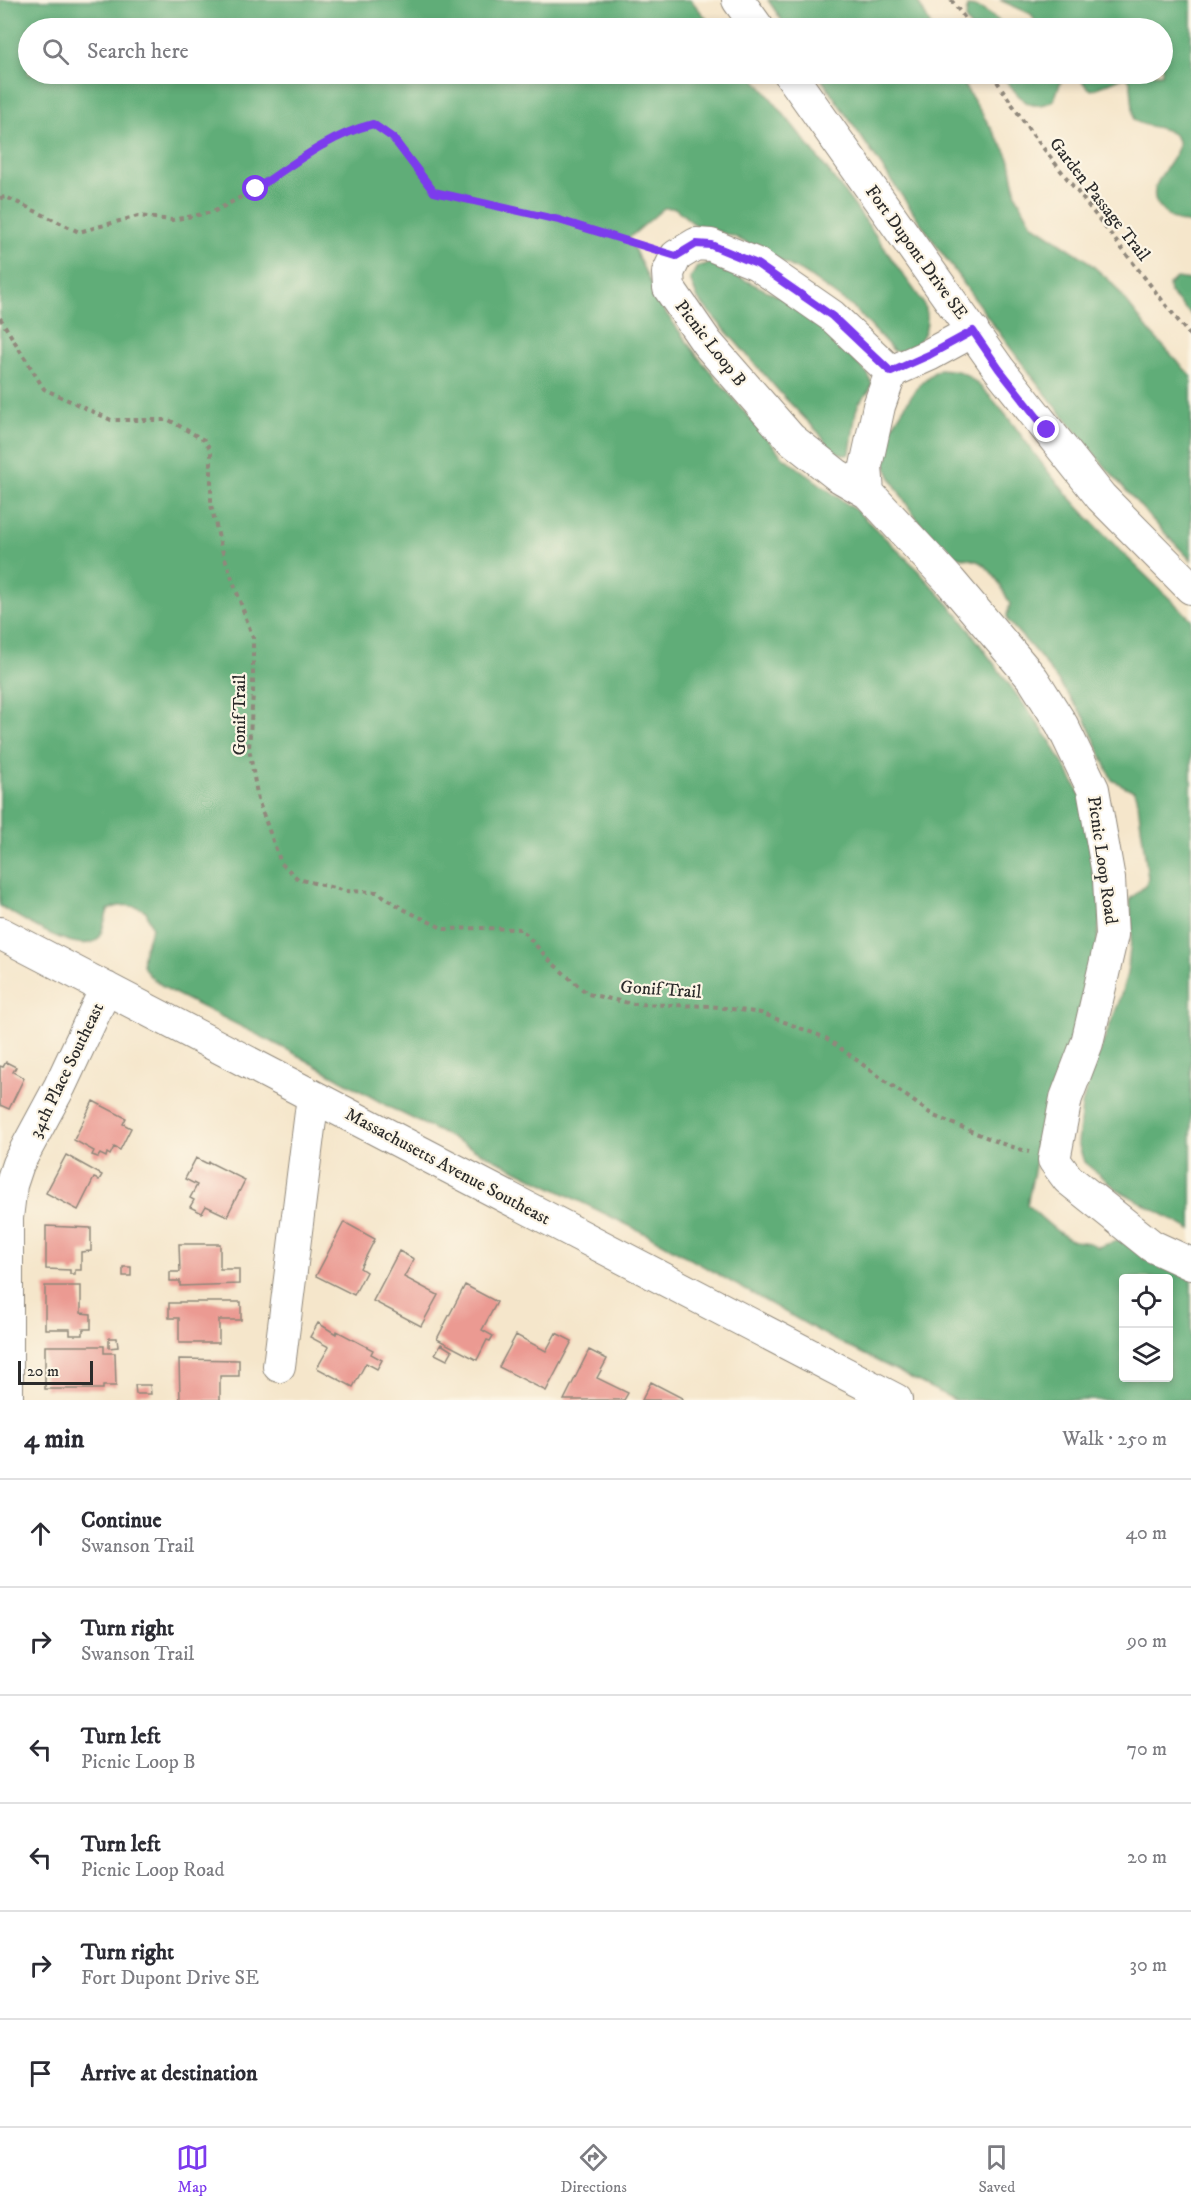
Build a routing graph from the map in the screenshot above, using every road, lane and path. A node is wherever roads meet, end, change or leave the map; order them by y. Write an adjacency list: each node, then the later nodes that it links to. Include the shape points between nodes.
1 (738, 0): 3 (street)
2 (951, 0): 4 (path)
3 (751, 18)
4 (965, 18)
5 (797, 84): 10 (street, Fort Dupont Drive SE)
6 (999, 84): 11 (path, Garden Passage Trail, via 1030,131)
7 (0, 198): 8 (path, via 6,197 79,232 138,216 171,220 213,212 312,151 373,124 393,138 434,192 559,220)
8 (676, 256): 12 (street, via 696,244 711,245 757,264 832,316); 13 (street, Picnic Loop B, via 668,273 669,288 707,343 790,438 837,475)
9 (0, 318): 18 (path, Gonif Trail, via 44,389 111,420 169,420 204,440 211,450 211,505 221,547 253,638 249,748 258,800 281,863 298,879 346,891 377,892 444,929 521,929 588,994 633,1004 710,1006 761,1013 826,1038 934,1116)
10 (973, 331): 12 (street); 14 (street, Fort Dupont Drive SE, via 1101,497)
11 (1191, 338)
12 (891, 372): 13 (street, via 866,466)
13 (868, 493): 18 (street, Picnic Loop Road, via 950,581 1033,680 1062,725 1093,789 1109,879 1112,935 1087,1043 1066,1098)
14 (1191, 588)
15 (0, 933): 16 (street, Massachusetts Avenue Southeast)
16 (106, 988): 17 (street, Massachusetts Avenue Southeast); 21 (street, 34th Place Southeast, via 11,1185 7,1218)
17 (313, 1096): 20 (street); 22 (street, Massachusetts Avenue Southeast)
18 (1054, 1160): 19 (street, via 1068,1179 1152,1246)
19 (1191, 1264)
20 (279, 1366)
21 (7, 1400)
22 (896, 1400)

